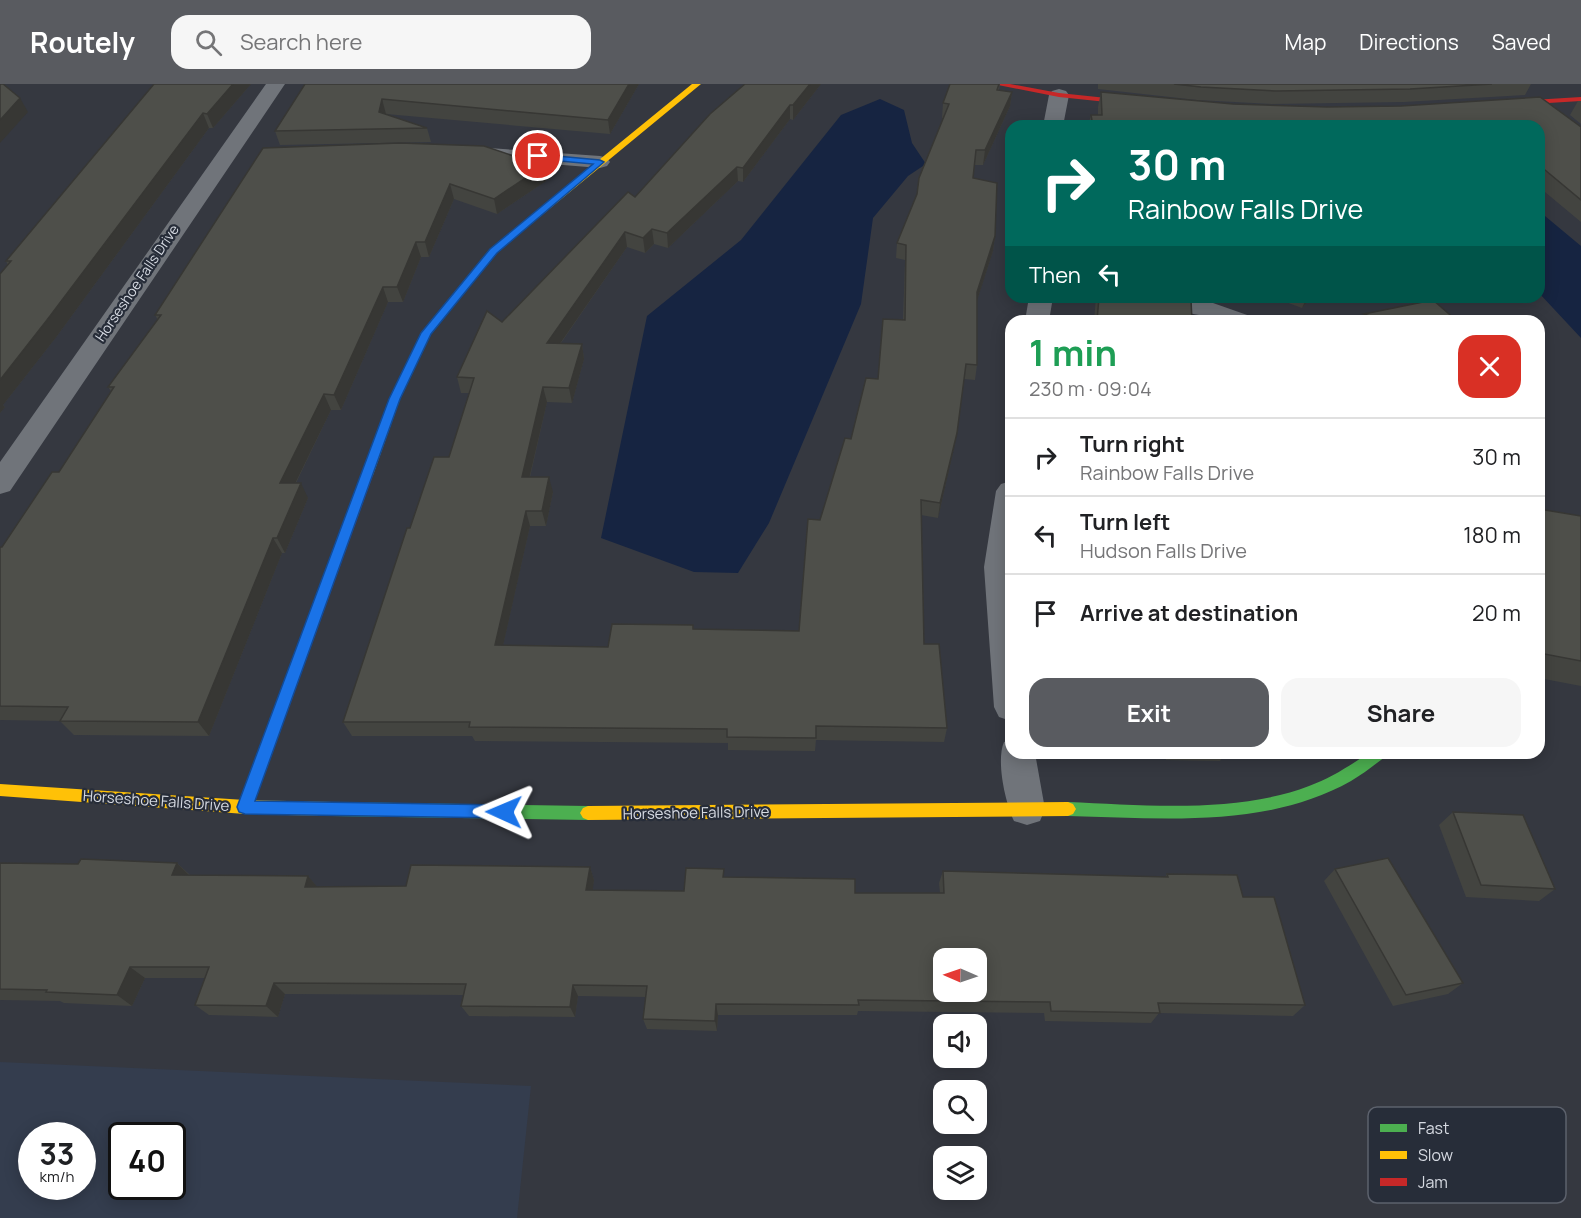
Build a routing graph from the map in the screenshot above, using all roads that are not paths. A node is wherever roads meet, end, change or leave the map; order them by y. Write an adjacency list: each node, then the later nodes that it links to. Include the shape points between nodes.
1 (276, 84): 13 (street, Horseshoe Falls Drive)
2 (697, 84): 14 (street)
3 (997, 84): 4 (street)
4 (1059, 95): 7 (street); 9 (street)
5 (1581, 99): 6 (street)
6 (1536, 102): 8 (street); 10 (street)
7 (1160, 105)
8 (1488, 105)
9 (1054, 120)
10 (1563, 123)
11 (438, 151): 14 (street)
12 (249, 155): 13 (street)
13 (225, 156): 17 (street, Horseshoe Falls Drive)
14 (600, 162): 23 (street, via 493,251 426,333 395,399)
15 (1173, 303): 16 (street)
16 (1224, 315)
17 (0, 484)
18 (1005, 528): 19 (street, via 999,567)
19 (1005, 638)
20 (1018, 759): 24 (street)
21 (1373, 759): 24 (street, Horseshoe Falls Drive, via 1324,789 1270,804 1192,811)
22 (0, 790): 23 (street, Horseshoe Falls Drive)
23 (245, 807): 24 (street, Horseshoe Falls Drive, via 622,814)
24 (1027, 809)

